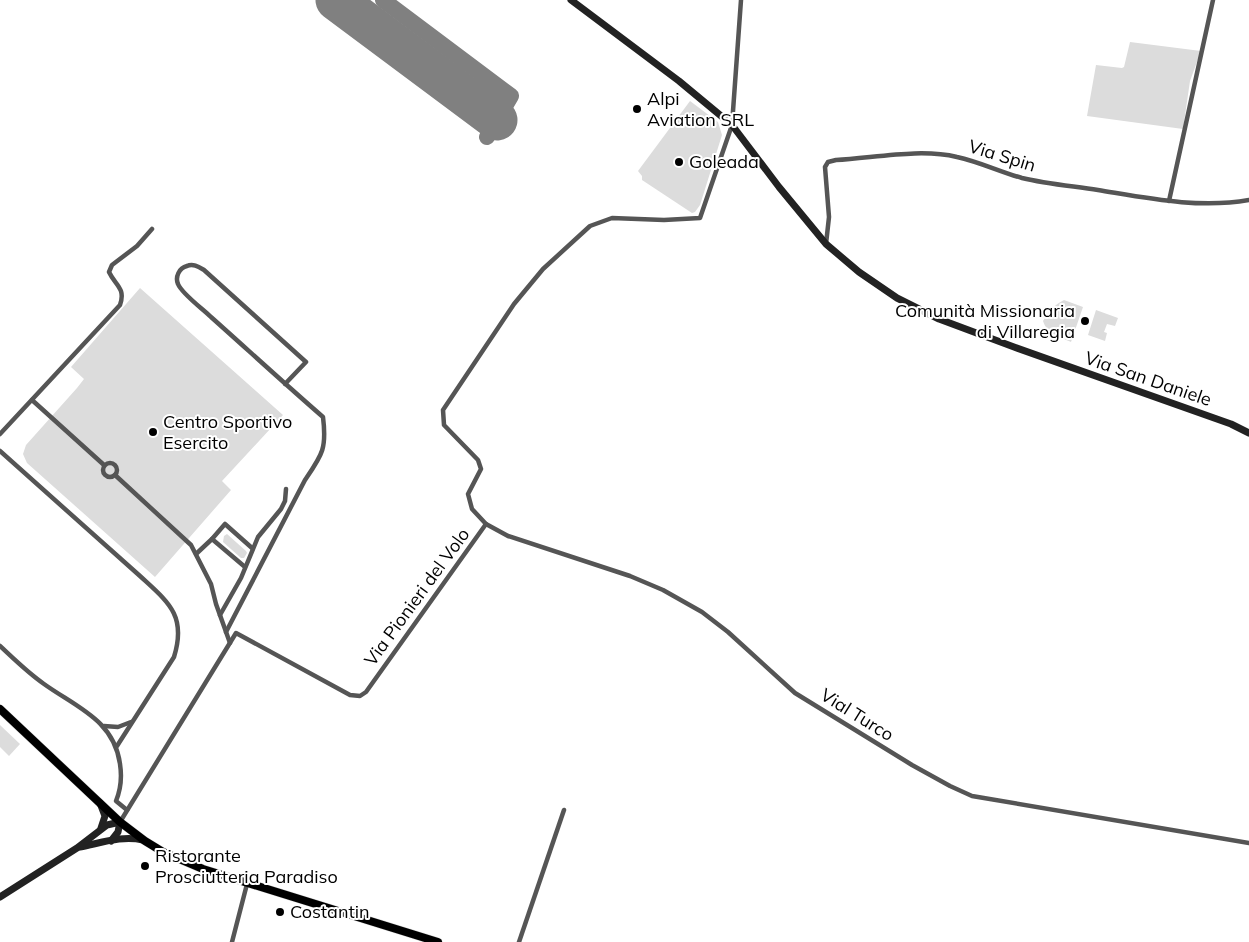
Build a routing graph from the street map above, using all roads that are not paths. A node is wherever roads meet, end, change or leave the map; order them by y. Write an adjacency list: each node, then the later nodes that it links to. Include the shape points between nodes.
1 (571, 0): 4 (street, Via San Daniele)
2 (741, 0): 4 (street)
3 (1213, 0): 6 (street)
4 (732, 125): 8 (street, Via San Daniele); 17 (street, Via Pionieri del Volo, via 700,218 612,218 590,226 543,269 514,304 442,410 444,425 478,460 481,469 468,494 472,509)
5 (1249, 200): 6 (street, Via Spin, via 1219,204)
6 (1169, 201): 8 (street, Via Spin, via 1024,178 956,156 911,154 836,160 828,162 825,167 829,217)
7 (152, 229): 10 (street, via 137,246 112,265 109,272 123,296 120,305)
8 (826, 244): 11 (street, Via San Daniele, via 897,298 939,319)
9 (286, 384): 9 (street, via 180,288 177,282 182,268 188,264 204,270 306,362); 23 (street, via 323,417 325,443 320,458 305,480)
10 (32, 400): 12 (street); 14 (street)
11 (1249, 433)
12 (0, 434)
13 (0, 451): 27 (street, via 140,576 174,613 179,641 174,657)
14 (104, 465): 15 (street, via 114,464); 15 (street, via 105,476 111,478)
15 (115, 475): 20 (street, via 180,534)
16 (286, 489): 19 (street, via 281,509)
17 (486, 524): 24 (street, Via Pionieri del Volo, via 360,696 350,695 236,633); 37 (street, Vial Turco, via 508,536 663,590 702,612 728,632 795,694 906,762 972,796)
18 (212, 539): 19 (street, via 225,524); 20 (street); 21 (street)
19 (252, 548): 21 (street)
20 (196, 554): 22 (street, via 212,584)
21 (245, 567): 22 (street)
22 (220, 615): 23 (street)
23 (226, 632): 24 (street)
24 (230, 643): 31 (street)
25 (0, 646): 28 (street, via 36,678)
26 (0, 709): 30 (main road)
27 (132, 722): 28 (street, via 118,727); 29 (street)
28 (104, 726): 29 (street)
29 (117, 746): 31 (street, via 122,776 116,801)
30 (100, 803): 33 (main road); 34 (street, via 105,816)
31 (127, 810): 33 (street)
32 (564, 810): 43 (street)
33 (120, 822): 34 (street, via 113,822); 35 (street); 36 (main road)
34 (100, 830): 38 (street)
35 (111, 841): 36 (street, via 133,838); 38 (street)
36 (145, 841): 39 (main road, via 182,861)
37 (1249, 843)
38 (78, 848): 40 (street)
39 (247, 884): 41 (street); 42 (main road)
40 (0, 898)
41 (232, 942)
42 (438, 942)
43 (519, 942)

